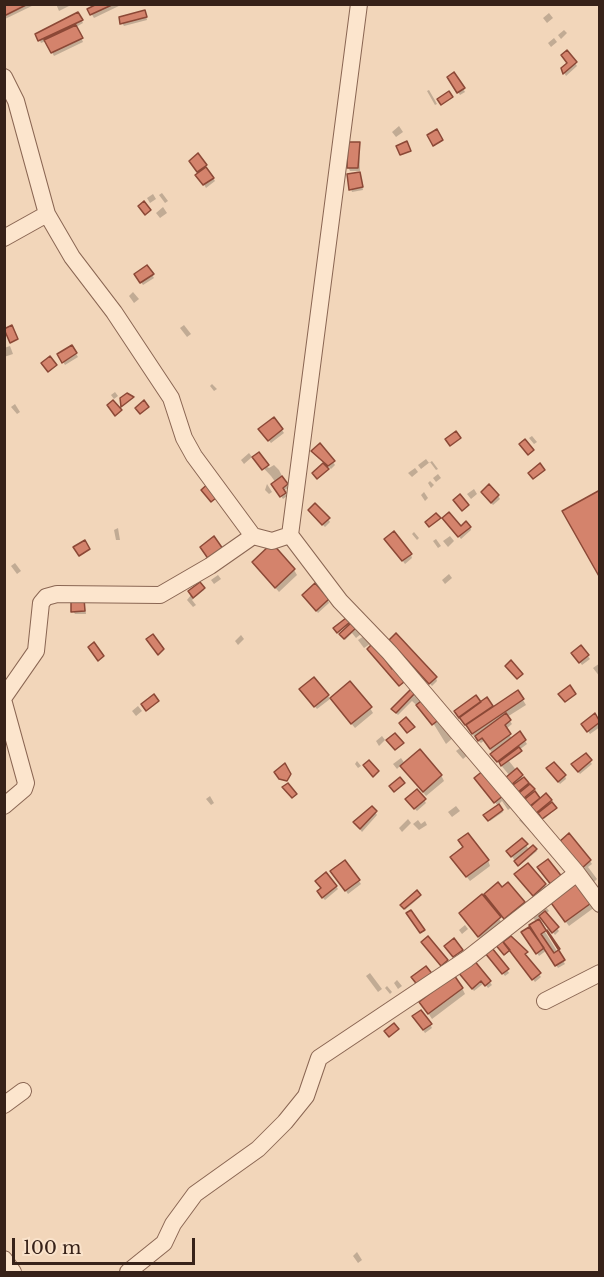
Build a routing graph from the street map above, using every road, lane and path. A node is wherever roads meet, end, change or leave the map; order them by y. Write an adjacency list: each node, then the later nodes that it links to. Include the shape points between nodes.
1 (359, 4): 5 (street)
2 (4, 77): 3 (street, via 16,101)
3 (47, 214): 4 (street); 6 (street, via 72,257 171,398 194,456)
4 (4, 238)
5 (290, 535): 6 (street, via 272,541); 10 (street, via 340,601 390,653)
6 (253, 536): 7 (street, via 160,595 46,597 41,603 36,651)
7 (4, 697)
8 (4, 703): 9 (street, via 26,783)
9 (4, 806)
10 (577, 873): 11 (street); 19 (street, via 467,959 319,1058 306,1096 285,1122 258,1149 195,1194 164,1243)
11 (594, 886): 12 (street)
12 (600, 904)
13 (600, 973): 14 (street)
14 (545, 1001)
15 (23, 1091): 16 (street)
16 (4, 1105)
17 (4, 1260): 18 (street)
18 (13, 1272)
19 (128, 1272)

